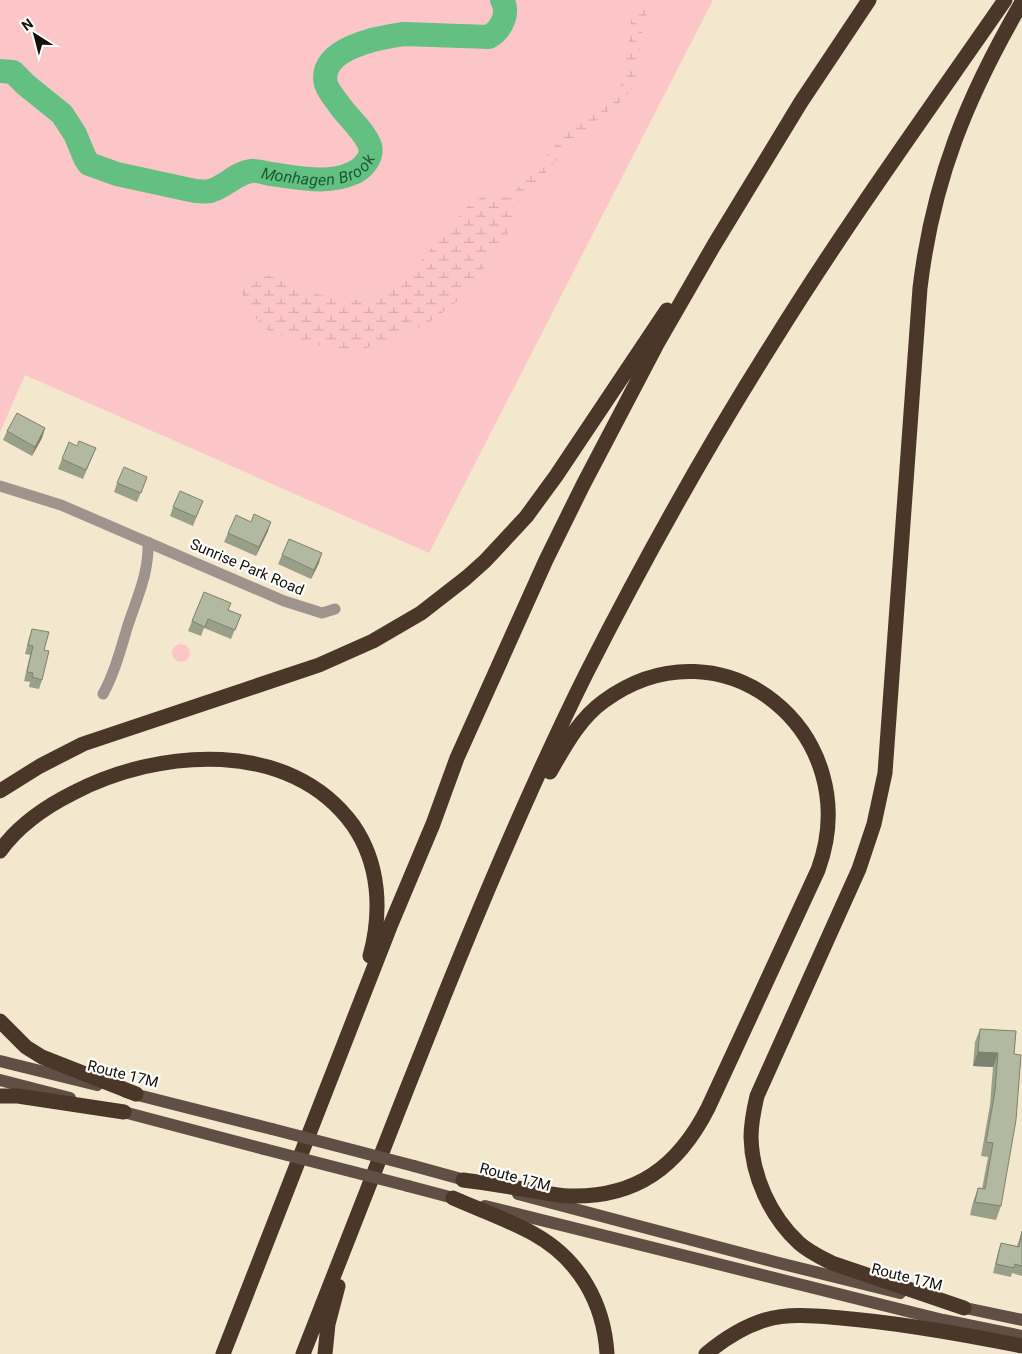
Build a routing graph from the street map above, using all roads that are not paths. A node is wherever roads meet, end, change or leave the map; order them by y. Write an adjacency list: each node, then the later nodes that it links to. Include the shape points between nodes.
1 (869, 0): 4 (highway)
2 (1005, 0): 11 (highway, via 826,260 713,441 586,675)
3 (1022, 2): 22 (highway, via 961,121 928,230 919,298 885,773 874,824 859,869 759,1089 751,1136 757,1177 765,1195 786,1229 800,1243 832,1263)
4 (731, 216): 9 (highway, via 540,498 507,539 446,594 398,627 347,653 83,744); 13 (highway, via 657,344 546,560 457,758)
5 (0, 486): 6 (street, Sunrise Park Road, via 61,504)
6 (148, 542): 7 (street, Sunrise Park Road, via 284,600 322,613); 8 (street, via 149,560 143,584 112,677)
7 (335, 609)
8 (103, 694)
9 (0, 791)
10 (0, 851): 13 (highway, via 21,828 61,799 86,786 137,768 163,762 216,759 242,761 290,774 321,791 342,811 360,834 372,867 377,890 375,938)
11 (504, 852): 19 (highway, via 583,719 622,688 664,674 702,672 726,677 766,696 801,729 815,752 826,787 828,825 825,851 818,870 708,1108 685,1147 652,1176 633,1186 590,1196 567,1196); 21 (highway)
12 (0, 1022): 16 (highway, via 20,1042 42,1057)
13 (352, 1025): 26 (highway)
14 (0, 1060): 16 (main road, Route 17M)
15 (0, 1080): 18 (main road)
16 (136, 1094): 19 (main road, Route 17M, bridge)
17 (0, 1096): 18 (highway)
18 (124, 1112): 20 (main road, bridge)
19 (463, 1180): 22 (main road, Route 17M)
20 (453, 1198): 24 (main road, via 943,1320); 29 (highway, via 534,1234 570,1261 593,1295 604,1328)
21 (358, 1212): 27 (highway); 28 (highway, via 328,1324)
22 (964, 1308): 23 (main road, Route 17M)
23 (1022, 1320)
24 (1022, 1336)
25 (1022, 1346): 30 (highway, via 874,1321 790,1316 743,1328)
26 (223, 1354)
27 (303, 1354)
28 (324, 1354)
29 (607, 1354)
30 (706, 1354)

